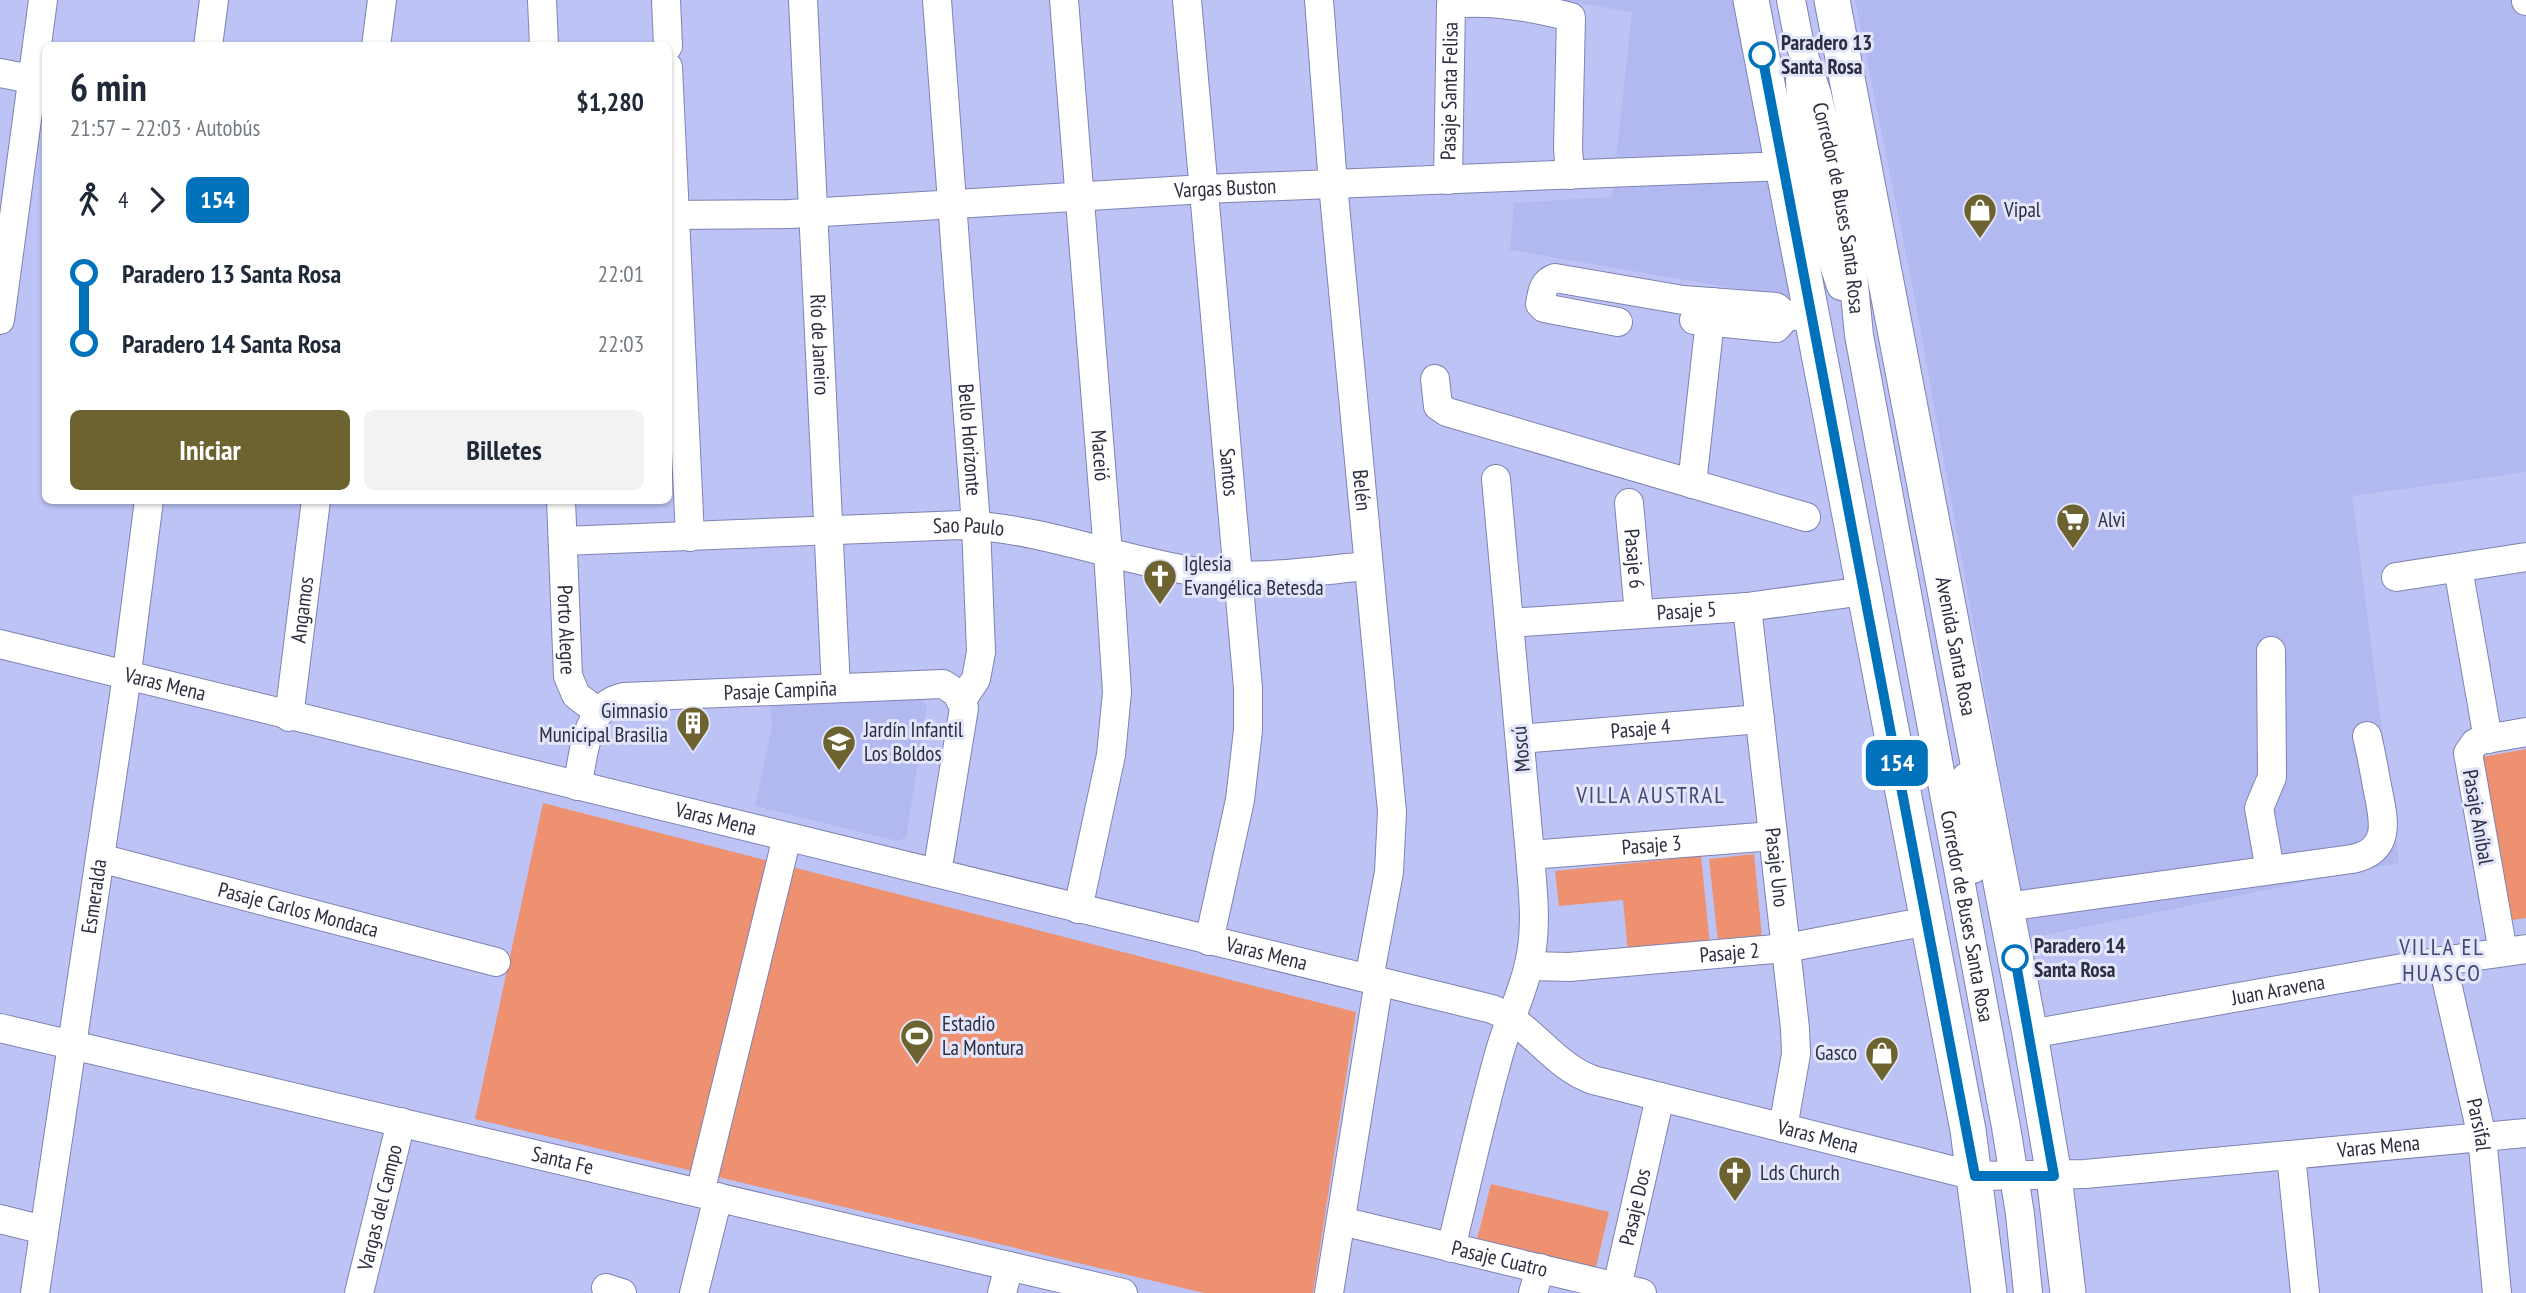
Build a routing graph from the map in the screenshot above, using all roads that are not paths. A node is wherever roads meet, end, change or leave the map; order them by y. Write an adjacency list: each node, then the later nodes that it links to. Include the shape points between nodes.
1 (43, 0): 19 (street)
2 (214, 0): 14 (street)
3 (382, 0): 15 (street)
4 (542, 0): 16 (street)
5 (666, 0): 17 (street)
6 (803, 0): 27 (street, Río de Janeiro)
7 (937, 0): 26 (street, Bello Horizonte)
8 (1064, 0): 25 (street, Maceió)
9 (1187, 0): 24 (street, Santos)
10 (1319, 0): 23 (street, Belén)
11 (1751, 0): 20 (main road)
12 (1791, 0): 82 (street, Corredor de Buses Santa Rosa, via 1799,41 1806,143 1823,229 1858,335)
13 (1832, 0): 58 (main road, Avenida Santa Rosa)
14 (209, 42)
15 (377, 42)
16 (544, 42)
17 (668, 42)
18 (0, 73): 19 (street)
19 (39, 81): 32 (street)
20 (1784, 166): 21 (street, Vargas Buston); 31 (main road)
21 (1570, 175): 22 (street, Vargas Buston); 22 (street, Pasaje Santa Felisa, via 1572,17 1518,3 1466,1 1451,4)
22 (1448, 180): 23 (street, Vargas Buston)
23 (1333, 184): 24 (street, Vargas Buston); 48 (street, Belén)
24 (1205, 189): 25 (street, Vargas Buston); 50 (street, Santos)
25 (1079, 196): 26 (street, Vargas Buston); 46 (street, Maceió)
26 (952, 204): 27 (street, Vargas Buston); 42 (street, Bello Horizonte)
27 (813, 212): 28 (street, Vargas Buston); 43 (street, Río de Janeiro)
28 (672, 216): 44 (street)
29 (1648, 313): 30 (street)
30 (1712, 313): 31 (street, via 1776,307); 33 (street, via 1683,300 1555,278 1543,288 1540,304 1544,308); 36 (street)
31 (1800, 316): 52 (main road)
32 (0, 320)
33 (1618, 322)
34 (1434, 379): 36 (street, via 1438,407 1447,412)
35 (1496, 478): 55 (street, Moscú)
36 (1692, 484): 41 (street)
37 (1629, 503): 54 (street, Pasaje 6)
38 (148, 504): 59 (street, Esmeralda)
39 (316, 504): 63 (street, Angamos)
40 (561, 504): 45 (street, Porto Alegre)
41 (1806, 517)
42 (976, 525): 43 (street, Sao Paulo); 46 (street, Sao Paulo, via 1034,533); 61 (street, Bello Horizonte, via 981,652 976,679)
43 (828, 530): 44 (street, Sao Paulo); 60 (street, Río de Janeiro)
44 (690, 537): 45 (street, Sao Paulo)
45 (563, 541): 62 (street, Porto Alegre, via 568,677 576,695)
46 (1108, 553): 50 (street, Sao Paulo); 77 (street, Maceió, via 1116,657 1114,726)
47 (2526, 557): 49 (street)
48 (1368, 566): 50 (street, Sao Paulo); 86 (street, Belén, via 1392,812)
49 (2458, 568): 51 (street); 68 (street, Pasaje Aníbal)
50 (1240, 576): 79 (street, Santos, via 1248,688 1245,765)
51 (2396, 577)
52 (1864, 591): 53 (street, Pasaje 5); 78 (main road)
53 (1748, 607): 54 (street, Pasaje 5); 64 (street, Pasaje Uno)
54 (1639, 614): 55 (street, Pasaje 5)
55 (1509, 623): 67 (street, Moscú)
56 (0, 644): 59 (street, Varas Mena)
57 (2271, 651): 74 (street, via 2272,777 2259,808)
58 (1958, 667): 76 (main road, Avenida Santa Rosa); 82 (street, via 1972,845)
59 (127, 676): 63 (street, Varas Mena); 73 (street, Esmeralda)
60 (836, 688): 61 (street, Pasaje Campiña, via 934,683 951,687); 62 (street, Pasaje Campiña, via 624,697)
61 (962, 700): 75 (street, Bello Horizonte, via 964,717)
62 (598, 712): 69 (street)
63 (289, 717): 69 (street, Varas Mena)
64 (1760, 719): 67 (street, Pasaje 4); 70 (street, Pasaje Uno)
65 (2526, 733): 68 (street)
66 (2367, 736): 74 (street, via 2383,816 2379,842 2360,857)
67 (1520, 739): 72 (street, Moscú)
68 (2488, 739): 81 (street, Pasaje Aníbal, via 2471,747 2468,760)
69 (577, 786): 71 (street, Varas Mena)
70 (1773, 836): 72 (street, Pasaje 3); 80 (street, Pasaje Uno)
71 (787, 837): 75 (street, Varas Mena); 100 (street)
72 (1530, 855): 85 (street, Moscú, via 1534,922)
73 (100, 858): 84 (street, Pasaje Carlos Mondaca); 90 (street, Esmeralda)
74 (2270, 870): 76 (street)
75 (937, 873): 77 (street, Varas Mena)
76 (2006, 907): 89 (main road, Avenida Santa Rosa)
77 (1078, 909): 79 (street, Varas Mena)
78 (1928, 921): 80 (street, Pasaje 2); 97 (main road)
79 (1209, 941): 86 (street, Varas Mena)
80 (1786, 948): 85 (street, Pasaje 2, via 1569,967); 93 (street, Pasaje Uno, via 1796,1042)
81 (2514, 951): 83 (street, Juan Aravena)
82 (1975, 959): 99 (street, Corredor de Buses Santa Rosa)
83 (2442, 961): 89 (street, Juan Aravena); 95 (street, Parsifal)
84 (496, 962)
85 (1529, 966): 87 (street, Moscú)
86 (1374, 980): 87 (street, Varas Mena); 102 (street)
87 (1510, 1017): 91 (street, Varas Mena, via 1575,1072); 104 (street)
88 (0, 1028): 90 (street, Santa Fe)
89 (2030, 1034): 98 (main road, Avenida Santa Rosa)
90 (72, 1045): 92 (street, Santa Fe); 103 (street, Esmeralda)
91 (1660, 1097): 93 (street, Varas Mena); 107 (street, Pasaje Dos)
92 (401, 1122): 100 (street, Santa Fe); 109 (street, Vargas del Campo)
93 (1783, 1128): 97 (street, Varas Mena)
94 (2526, 1133): 95 (street, Varas Mena)
95 (2482, 1137): 96 (street, Varas Mena); 117 (street, Parsifal)
96 (2291, 1155): 98 (street, Varas Mena); 116 (street)
97 (1975, 1176): 99 (street, Varas Mena); 113 (main road)
98 (2054, 1176): 99 (street, Varas Mena); 115 (main road, Avenida Santa Rosa)
99 (2014, 1177): 114 (street, Corredor de Buses Santa Rosa)
100 (709, 1195): 105 (street, Santa Fe); 110 (street)
101 (0, 1219): 103 (street)
102 (1349, 1223): 104 (street, Pasaje Cuatro); 112 (street)
103 (44, 1230): 108 (street, Esmeralda)
104 (1451, 1248): 106 (street, Pasaje Cuatro)
105 (1005, 1280): 111 (street, Santa Fe)
106 (1536, 1281): 107 (street, Pasaje Cuatro)
107 (1630, 1290)
108 (35, 1293)
109 (359, 1293)
110 (694, 1293)
111 (1123, 1293)
112 (1329, 1293)
113 (1989, 1293)
114 (2028, 1293)
115 (2068, 1293)
116 (2305, 1293)
117 (2497, 1293)

